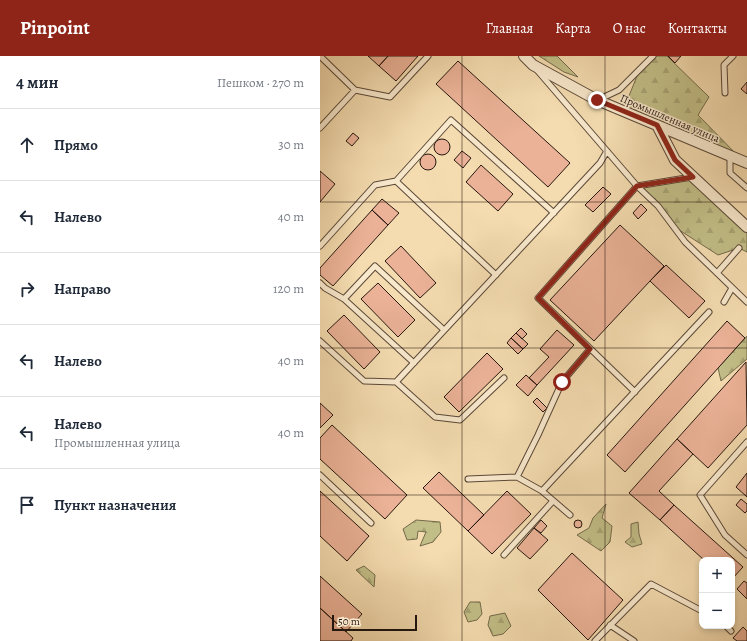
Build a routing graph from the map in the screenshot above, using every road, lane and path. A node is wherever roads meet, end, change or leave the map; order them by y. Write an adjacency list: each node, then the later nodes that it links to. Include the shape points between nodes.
1 (320, 56): 7 (lane)
2 (428, 56): 7 (lane, via 390,97)
3 (524, 56): 6 (street, Промышленная улица)
4 (653, 56): 9 (lane, via 619,90)
5 (733, 56): 8 (lane, via 724,65)
6 (533, 65): 9 (street, Промышленная улица); 12 (lane)
7 (355, 90): 11 (lane)
8 (725, 93)
9 (597, 100): 10 (street, Промышленная улица)
10 (657, 125): 13 (street, Промышленная улица); 15 (street, via 675,160)
11 (320, 128)
12 (607, 151): 17 (lane); 19 (lane, via 600,163)
13 (730, 156): 14 (street, Промышленная улица); 18 (lane, via 730,173)
14 (745, 159)
15 (693, 177): 17 (lane); 20 (street)
16 (396, 181): 19 (lane, via 451,120); 21 (lane, via 375,185); 24 (lane)
17 (637, 186): 23 (lane, via 658,206 685,242); 33 (lane, via 538,298)
18 (747, 188)
19 (554, 213): 24 (lane)
20 (747, 227)
21 (320, 246)
22 (739, 248): 23 (lane)
23 (717, 273): 26 (lane)
24 (496, 275): 31 (lane)
25 (320, 284): 27 (lane)
26 (732, 288): 28 (lane); 29 (lane)
27 (344, 299): 31 (lane, via 375,266); 34 (lane)
28 (724, 302)
29 (747, 302)
30 (709, 312): 37 (lane)
31 (444, 330): 34 (lane)
32 (320, 341): 36 (lane, via 364,381)
33 (590, 349): 37 (lane); 40 (lane, via 562,382)
34 (414, 363): 36 (lane)
35 (504, 378): 36 (lane, via 460,420 435,417)
36 (396, 382)
37 (635, 392): 42 (lane)
38 (747, 442): 47 (lane, via 700,495 725,535)
39 (320, 475): 45 (lane)
40 (517, 477): 41 (lane); 42 (lane)
41 (468, 479)
42 (542, 491): 43 (lane)
43 (553, 501): 44 (lane); 46 (lane)
44 (570, 515)
45 (371, 523)
46 (504, 555)
47 (747, 555)
48 (699, 609): 49 (lane, via 651,584)
49 (610, 625): 50 (lane); 51 (lane)
50 (595, 641)
51 (634, 641)

